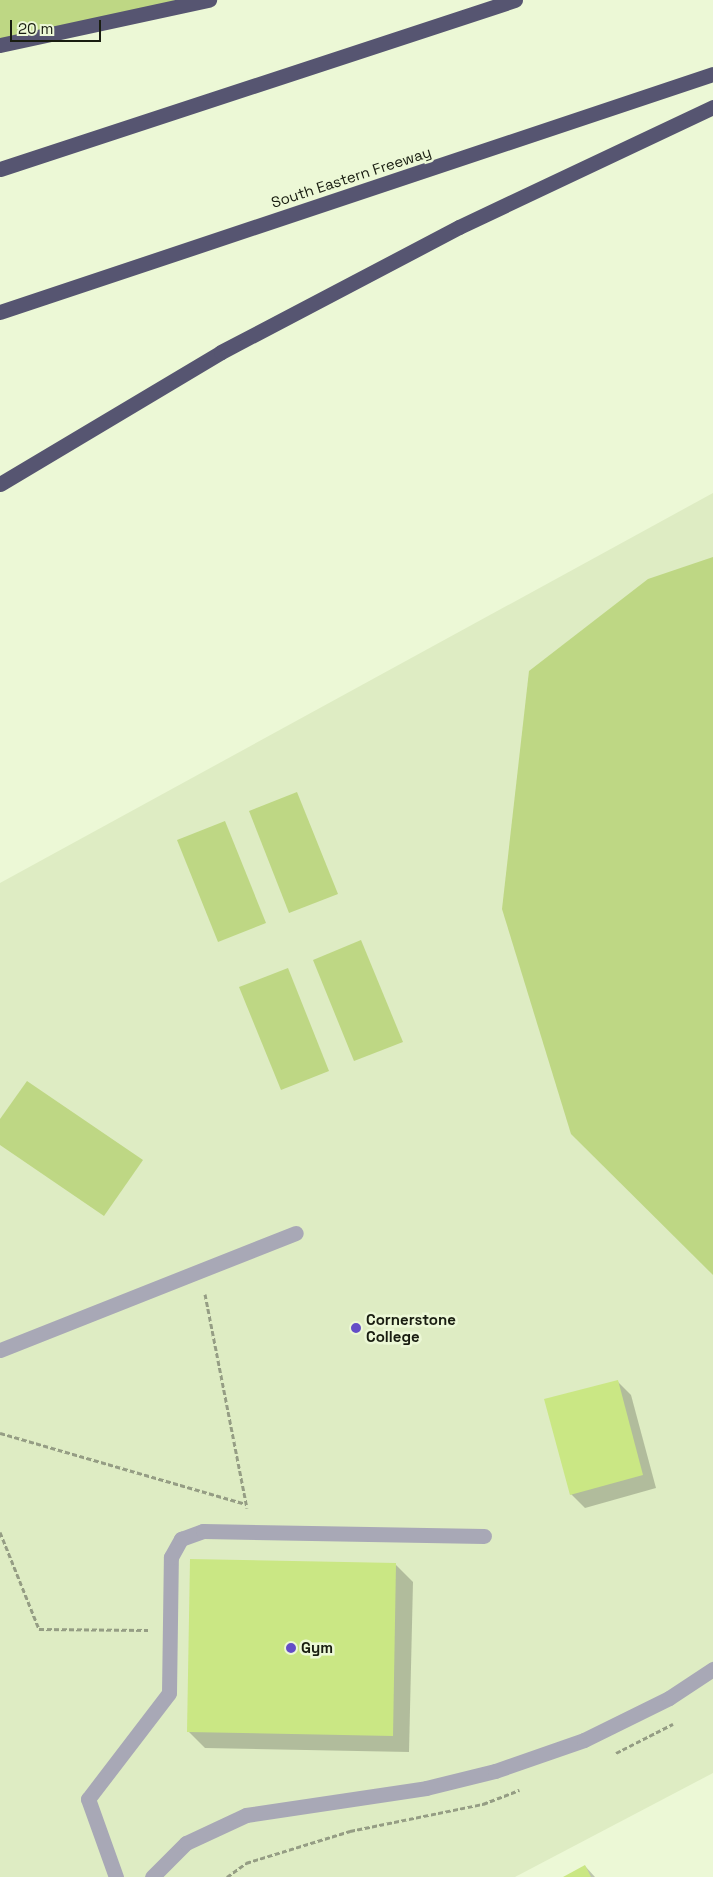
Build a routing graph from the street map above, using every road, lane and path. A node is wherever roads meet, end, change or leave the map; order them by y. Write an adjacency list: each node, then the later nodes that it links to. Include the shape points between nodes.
1 (209, 0): 3 (highway)
2 (515, 0): 6 (highway)
3 (0, 45)
4 (713, 74): 7 (highway, South Eastern Freeway)
5 (713, 107): 8 (highway, via 459,227 221,352)
6 (0, 169)
7 (0, 312)
8 (0, 484)
9 (296, 1233): 11 (lane)
10 (205, 1294): 13 (path)
11 (0, 1350)
12 (0, 1433): 13 (path)
13 (246, 1504): 14 (path)
14 (249, 1514)
15 (0, 1532): 17 (path, via 39,1629)
16 (484, 1536): 17 (lane, via 203,1531 181,1539 171,1557)
17 (170, 1630): 19 (lane, via 169,1693 88,1799)
18 (713, 1669): 20 (lane, via 669,1698 584,1740 495,1771 426,1788 246,1815 186,1843)
19 (116, 1877)
20 (152, 1877)

